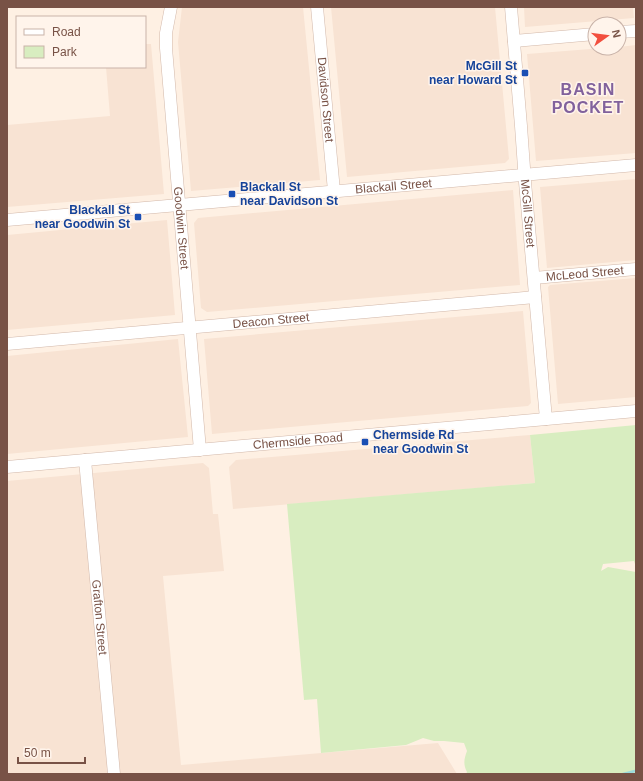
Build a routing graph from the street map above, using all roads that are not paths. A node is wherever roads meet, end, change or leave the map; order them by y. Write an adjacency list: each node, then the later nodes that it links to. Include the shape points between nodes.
1 (171, 7): 9 (street, Goodwin Street, via 166,48)
2 (317, 7): 8 (street, Davidson Street)
3 (511, 7): 5 (street, McGill Street)
4 (587, 35): 5 (street)
5 (514, 41): 7 (street, McGill Street)
6 (636, 165): 7 (street, Blackall Street)
7 (524, 174): 8 (street, Blackall Street); 12 (street, McGill Street)
8 (334, 191): 9 (street, Blackall Street)
9 (179, 205): 10 (street, Blackall Street); 14 (street, Goodwin Street)
10 (7, 220)
11 (636, 269): 12 (street, McLeod Street)
12 (534, 278): 13 (street, McGill Street)
13 (536, 297): 14 (street, Deacon Street); 17 (street, McGill Street)
14 (189, 327): 15 (street, Deacon Street); 18 (street, Goodwin Street)
15 (7, 344)
16 (636, 411): 17 (street, Chermside Road)
17 (546, 419): 18 (street, Chermside Road)
18 (200, 450): 19 (street, Chermside Road)
19 (85, 460): 20 (street, Chermside Road); 21 (street, Grafton Street)
20 (7, 467)
21 (114, 774)

